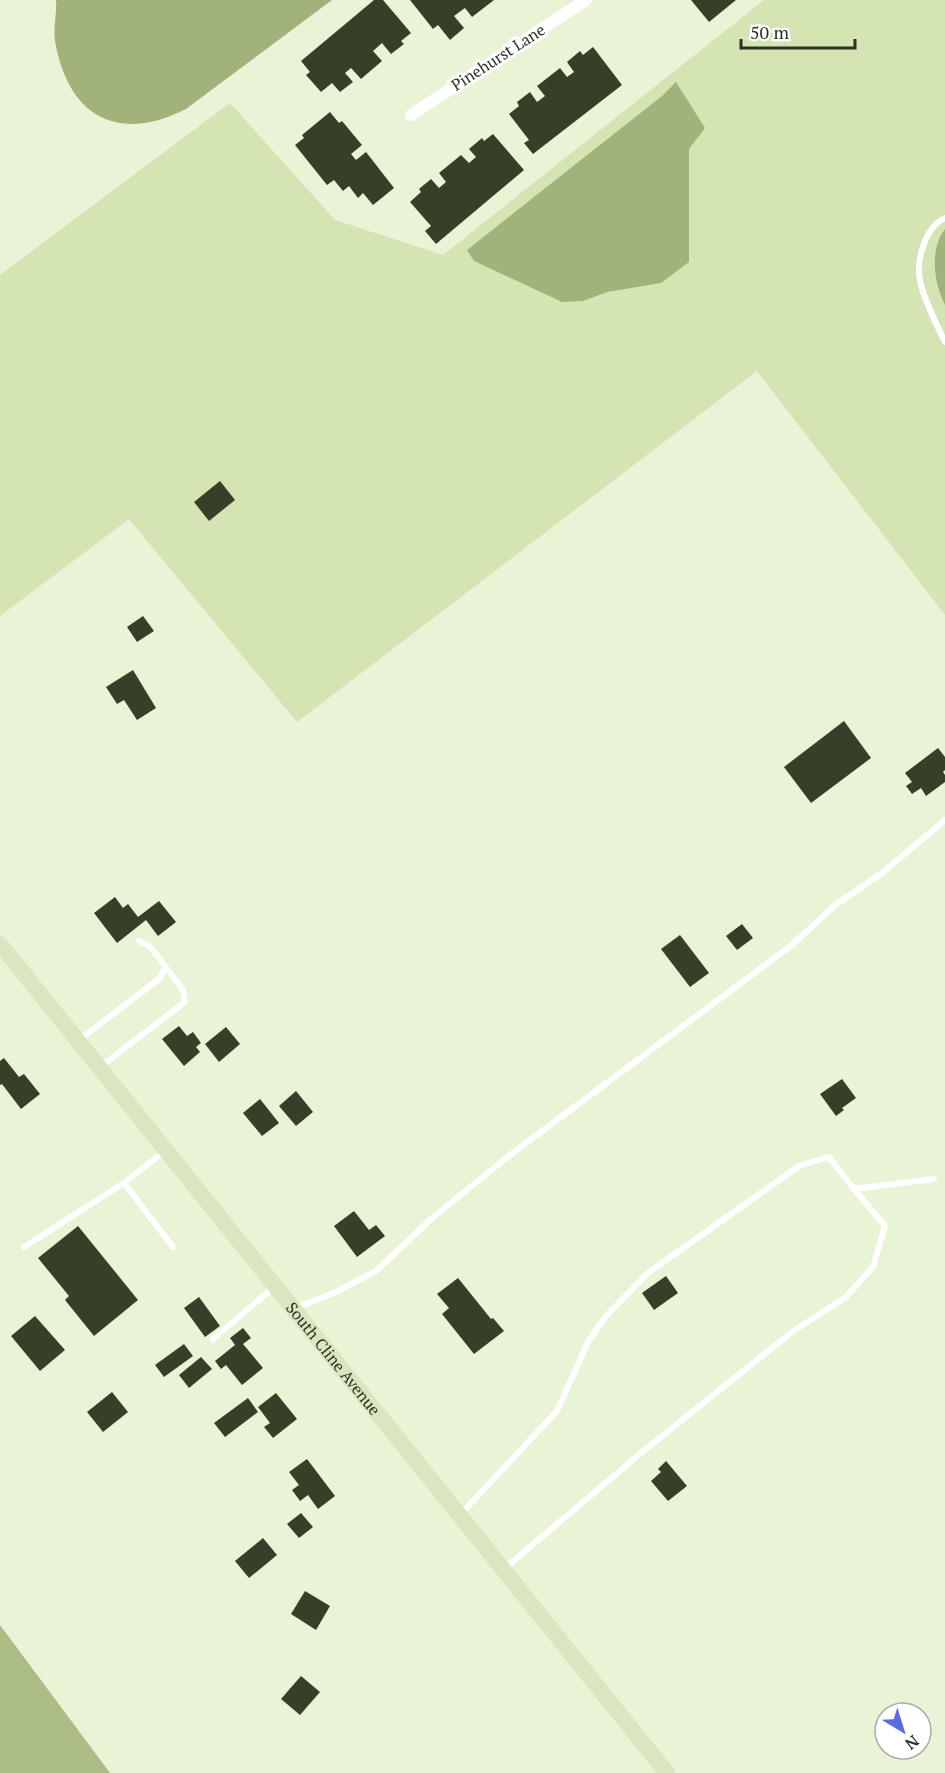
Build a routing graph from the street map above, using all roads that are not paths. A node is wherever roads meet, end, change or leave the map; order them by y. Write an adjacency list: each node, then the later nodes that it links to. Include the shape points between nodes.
1 (586, 0): 2 (street, Pinehurst Lane)
2 (411, 115)
3 (945, 218): 4 (lane, via 937,222 920,255 920,280)
4 (945, 342)
5 (945, 820): 18 (lane, via 882,873 834,906 792,945 510,1155 431,1219 376,1271)
6 (139, 941): 8 (lane, via 149,946)
7 (0, 945): 9 (street, South Cline Avenue)
8 (165, 968): 9 (lane, via 159,979); 10 (lane, via 183,990 184,1002)
9 (78, 1041): 10 (street, South Cline Avenue)
10 (99, 1067): 11 (street, South Cline Avenue)
11 (165, 1151): 13 (lane); 17 (street, South Cline Avenue)
12 (934, 1179): 14 (lane)
13 (124, 1183): 15 (lane); 16 (lane)
14 (854, 1189): 20 (lane, via 829,1157 799,1166 648,1273 606,1316 588,1342 557,1411); 21 (lane, via 885,1226 873,1267 846,1297 792,1332)
15 (24, 1247)
16 (173, 1247)
17 (275, 1286): 18 (street, South Cline Avenue); 19 (lane)
18 (293, 1309): 20 (street, South Cline Avenue)
19 (213, 1339)
20 (460, 1516): 21 (street, South Cline Avenue)
21 (503, 1569): 22 (street, South Cline Avenue)
22 (667, 1773)

